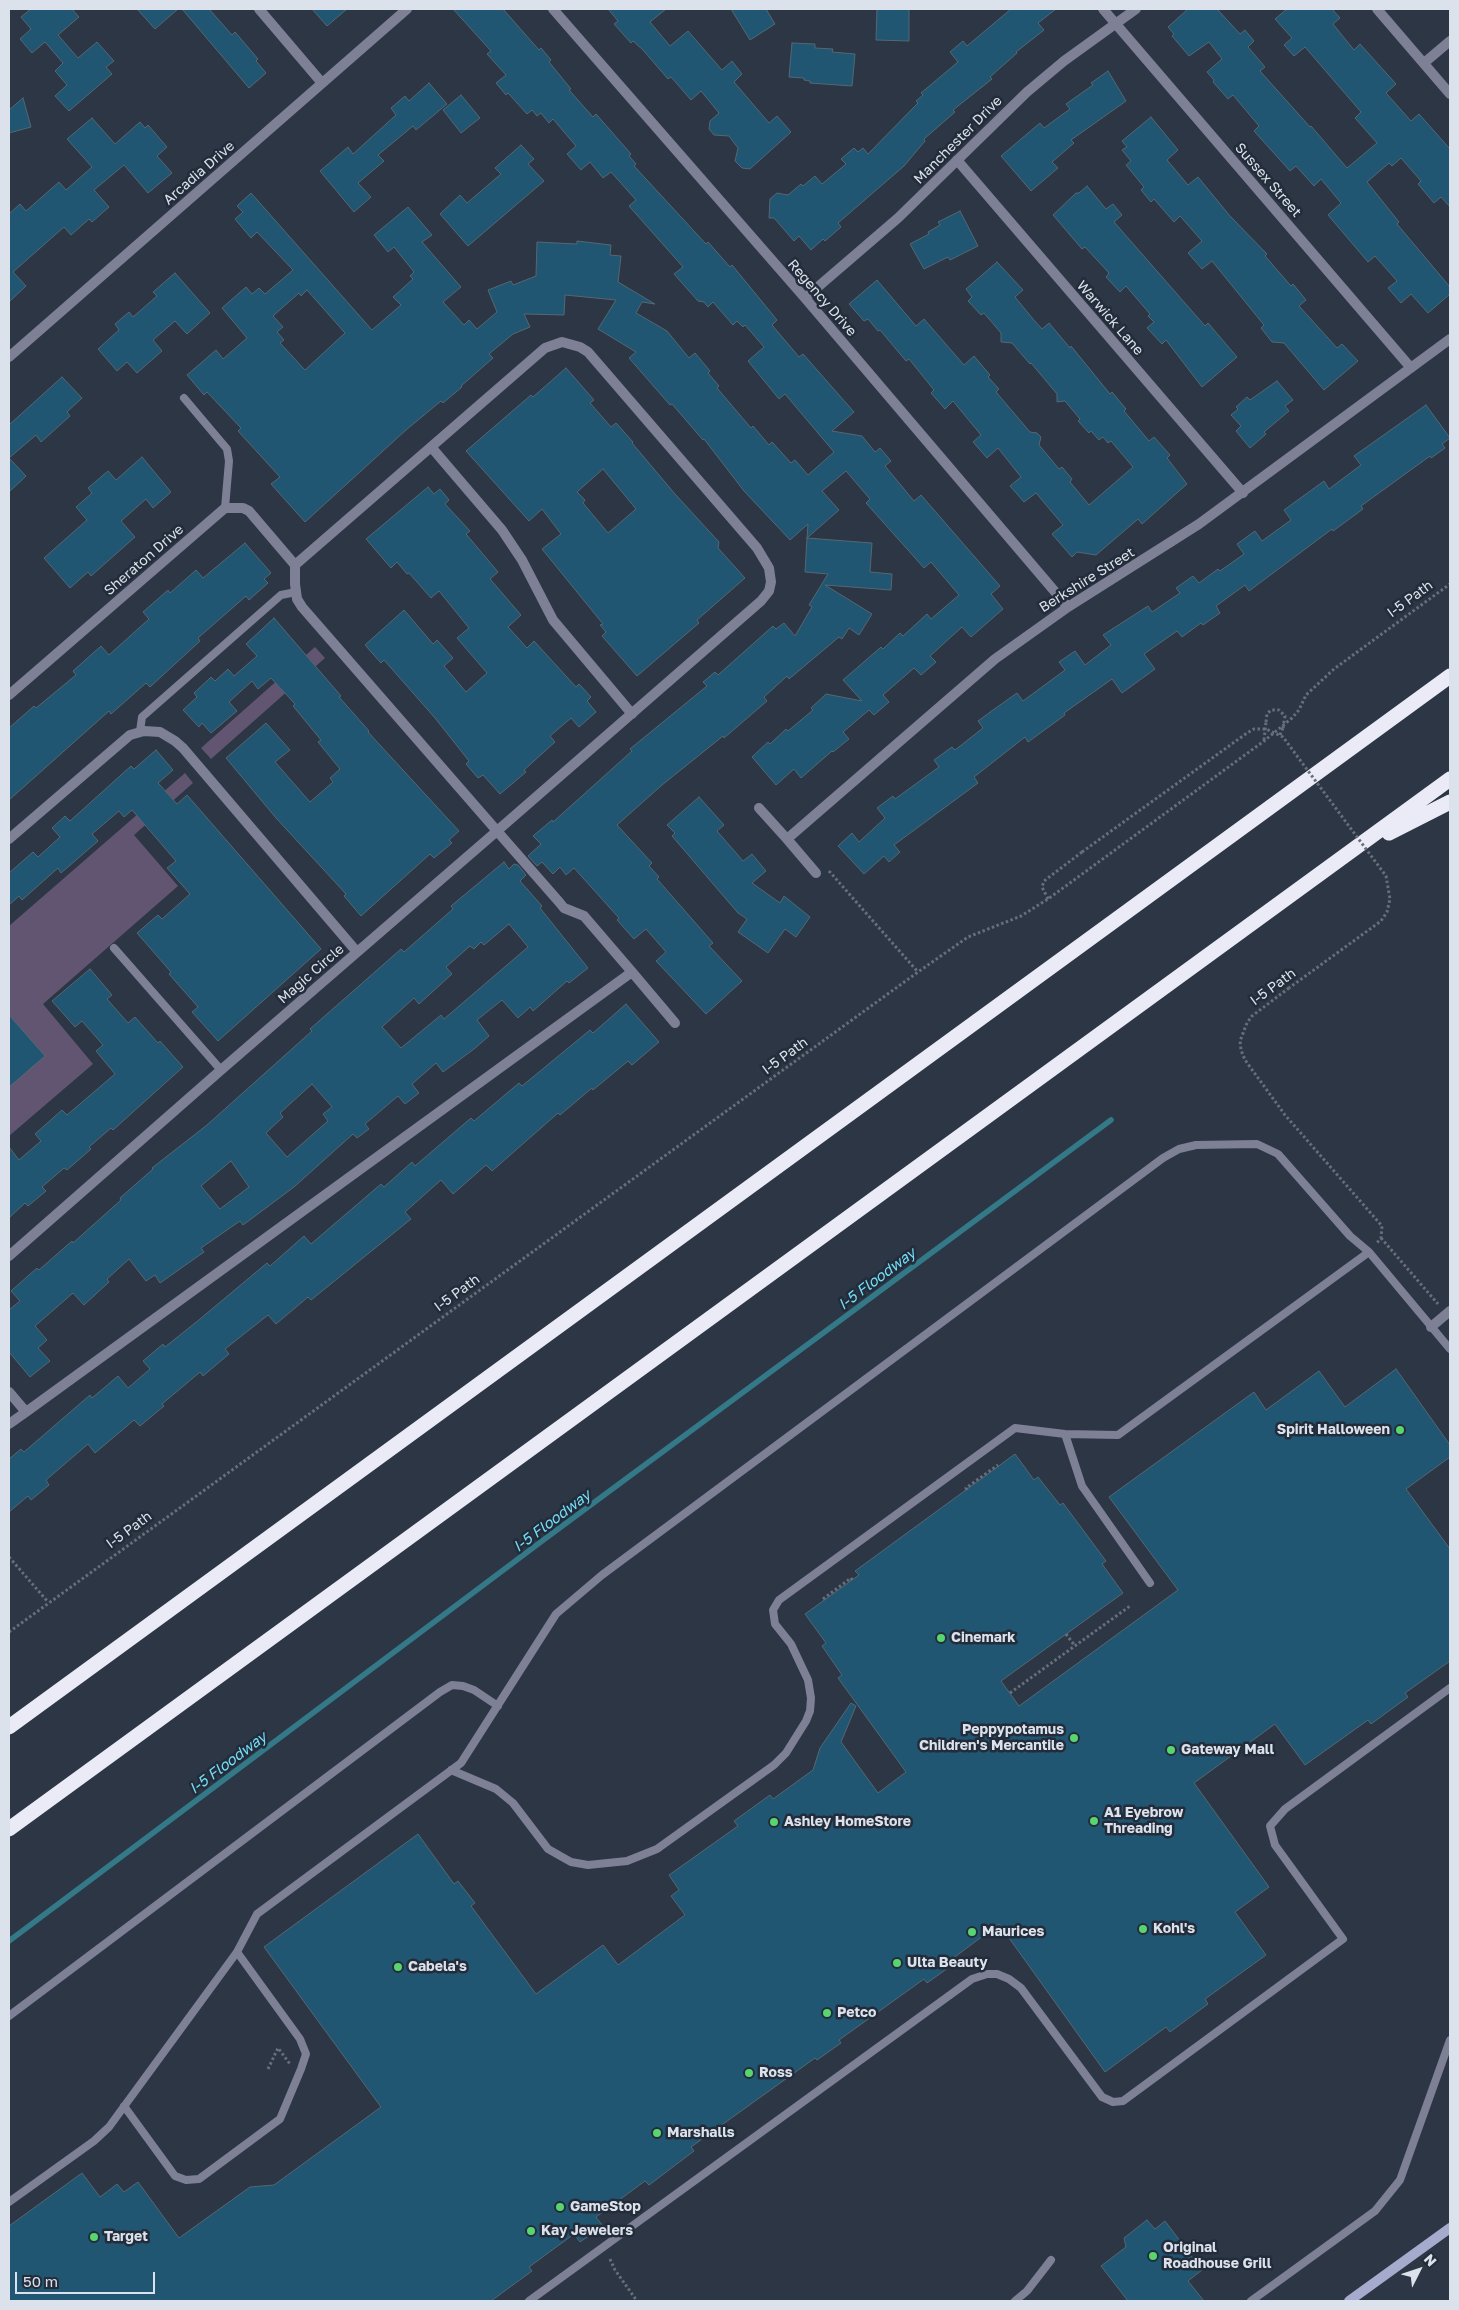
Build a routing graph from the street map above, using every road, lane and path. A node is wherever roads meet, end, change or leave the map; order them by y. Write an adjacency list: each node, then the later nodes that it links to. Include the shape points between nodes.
1 (259, 9): 10 (street)
2 (407, 9): 10 (street, Arcadia Drive)
3 (553, 9): 13 (street, Regency Drive)
4 (1103, 9): 7 (street, Sussex Street)
5 (1136, 9): 7 (street, Manchester Drive)
6 (1377, 9): 9 (street)
7 (1116, 23): 12 (street, Manchester Drive, via 1039,81); 16 (street, Sussex Street)
8 (1450, 41): 9 (street)
9 (1424, 63): 11 (street)
10 (322, 82): 15 (street, Arcadia Drive)
11 (1450, 94)
12 (957, 160): 13 (street, Manchester Drive, via 898,218); 19 (street, Warwick Lane)
13 (804, 298): 24 (street, Regency Drive)
14 (1450, 338): 16 (street, Berkshire Street)
15 (9, 357)
16 (1411, 368): 19 (street, Berkshire Street)
17 (184, 398): 20 (lane, via 226,449 229,461)
18 (432, 448): 21 (street, Magic Circle); 27 (street, via 512,544 553,620); 27 (street, Magic Circle, via 545,348 554,343 571,343 588,352 757,548 769,568 769,591)
19 (1243, 493): 24 (street, Berkshire Street, via 1171,543)
20 (225, 508): 21 (street, via 249,511); 26 (street, Sheraton Drive)
21 (295, 565): 23 (street)
22 (1450, 584): 30 (path, I-5 Path, via 1334,669 1306,695 1292,718)
23 (296, 592): 28 (lane, via 281,595 142,716); 34 (street, via 302,607)
24 (1068, 607): 36 (street, Berkshire Street, via 966,681)
25 (1450, 676): 70 (highway)
26 (9, 695)
27 (632, 714): 34 (street, Magic Circle)
28 (140, 731): 35 (street, via 125,740); 42 (street, via 160,732 175,741)
29 (1280, 735): 30 (path, bridge, via 1286,719 1281,711 1272,710 1267,714); 40 (path, bridge, via 1266,729 1254,729 1044,881 1042,887); 49 (path, I-5 Path, bridge, via 1287,740 1386,876 1390,899 1381,921 1252,1016 1240,1041 1244,1060 1285,1115 1382,1226 1381,1238)
30 (1264, 741): 40 (path, I-5 Path)
31 (1450, 779): 37 (highway)
32 (1450, 802): 37 (highway)
33 (759, 808): 36 (street)
34 (498, 831): 42 (street, Magic Circle); 43 (street, via 560,904 584,916)
35 (9, 840)
36 (787, 840): 39 (street)
37 (1347, 854): 72 (highway)
38 (827, 869): 44 (path)
39 (816, 873)
40 (1048, 899): 44 (path, I-5 Path, via 1021,916 968,937)
41 (114, 948): 46 (lane)
42 (357, 952): 46 (street, Magic Circle)
43 (632, 972): 45 (street); 53 (street)
44 (918, 972): 62 (path, I-5 Path)
45 (675, 1023)
46 (221, 1070): 48 (street, Magic Circle)
47 (1369, 1252): 50 (lane); 55 (lane, via 1118,1435); 69 (lane, via 1350,1236 1278,1154 1257,1144 1196,1145 1179,1149 602,1575 556,1614)
48 (9, 1256)
49 (1448, 1312): 50 (street)
50 (1431, 1327): 51 (lane)
51 (1450, 1349)
52 (9, 1392): 53 (street)
53 (26, 1412): 54 (street)
54 (9, 1424)
55 (1065, 1434): 60 (lane, via 1082,1486); 71 (lane, via 1015,1428 779,1600 772,1610 775,1624 791,1644 808,1680 811,1698 806,1721 786,1753 774,1765 657,1849 628,1860 594,1865 571,1862 548,1849 513,1803 496,1789)
56 (998, 1465): 57 (path)
57 (967, 1490)
58 (9, 1557): 62 (path)
59 (852, 1580): 61 (path)
60 (1150, 1583)
61 (823, 1599)
62 (48, 1602): 64 (path, I-5 Path)
63 (1130, 1606): 66 (path)
64 (9, 1632)
65 (1066, 1634): 66 (path)
66 (1075, 1646): 68 (path)
67 (1450, 1688): 83 (lane, via 1285,1809 1270,1826 1274,1845 1344,1939 1123,2102 1102,2097 1021,1988 1003,1977 987,1974 972,1979)
68 (1010, 1693)
69 (498, 1706): 71 (lane, via 461,1763); 74 (lane, via 464,1686 452,1685 440,1692)
70 (9, 1727)
71 (451, 1770): 73 (lane, via 257,1914)
72 (9, 1829)
73 (237, 1952): 78 (lane); 78 (lane, via 300,2039 306,2054 280,2120 199,2179 186,2180 175,2176)
74 (9, 2016)
75 (1450, 2040): 86 (lane, via 1400,2180 1375,2211)
76 (290, 2064): 77 (path, via 278,2048)
77 (268, 2069)
78 (124, 2106): 79 (lane, via 94,2141)
79 (9, 2202)
80 (1450, 2228): 87 (main road)
81 (610, 2259): 84 (path)
82 (1051, 2260): 85 (lane)
83 (529, 2301)
84 (637, 2301)
85 (1015, 2301)
86 (1251, 2301)
87 (1348, 2301)

